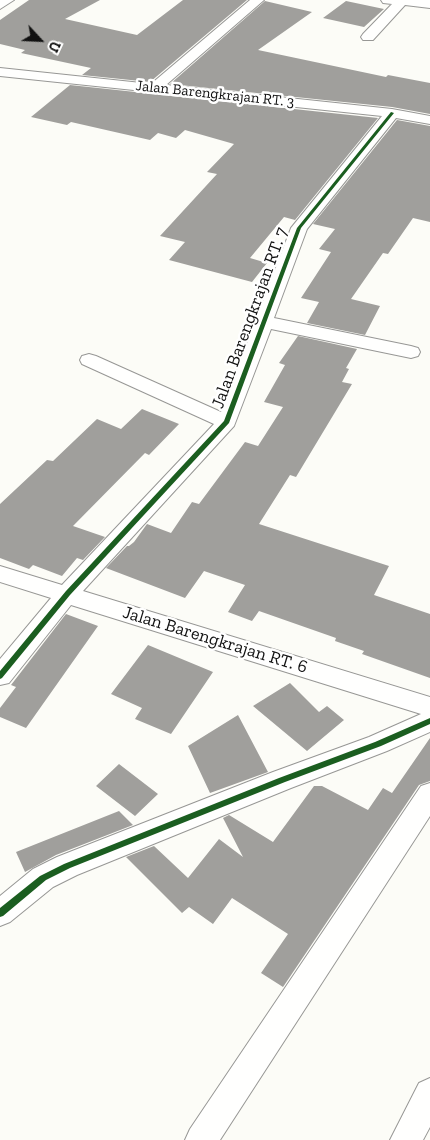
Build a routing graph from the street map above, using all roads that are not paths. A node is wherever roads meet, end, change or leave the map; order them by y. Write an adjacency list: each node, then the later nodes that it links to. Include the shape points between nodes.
1 (8, 0): 6 (street)
2 (258, 0): 9 (street)
3 (386, 0): 4 (street)
4 (402, 2): 5 (street); 7 (street)
5 (430, 4)
6 (0, 5)
7 (368, 37)
8 (0, 72): 9 (street, Jalan Barengkrajan RT. 3)
9 (155, 87): 10 (street, Jalan Barengkrajan RT. 3)
10 (392, 113): 11 (street, Jalan Barengkrajan RT. 3); 12 (street, Jalan Barengkrajan RT. 7, via 300,228)
11 (430, 120)
12 (265, 322): 13 (street); 15 (street, Jalan Barengkrajan RT. 7)
13 (411, 352)
14 (90, 360): 15 (street)
15 (228, 422): 17 (street, Jalan Barengkrajan RT. 7)
16 (0, 574): 17 (street, Jalan Barengkrajan RT. 6)
17 (68, 593): 18 (street, Jalan Barengkrajan RT. 7); 19 (street, Jalan Barengkrajan RT. 6)
18 (0, 676)
19 (430, 707)
20 (430, 721): 22 (street, via 67,866 43,878)
21 (430, 794): 24 (street)
22 (0, 913)
23 (430, 1094): 25 (street)
24 (201, 1140)
25 (406, 1140)

